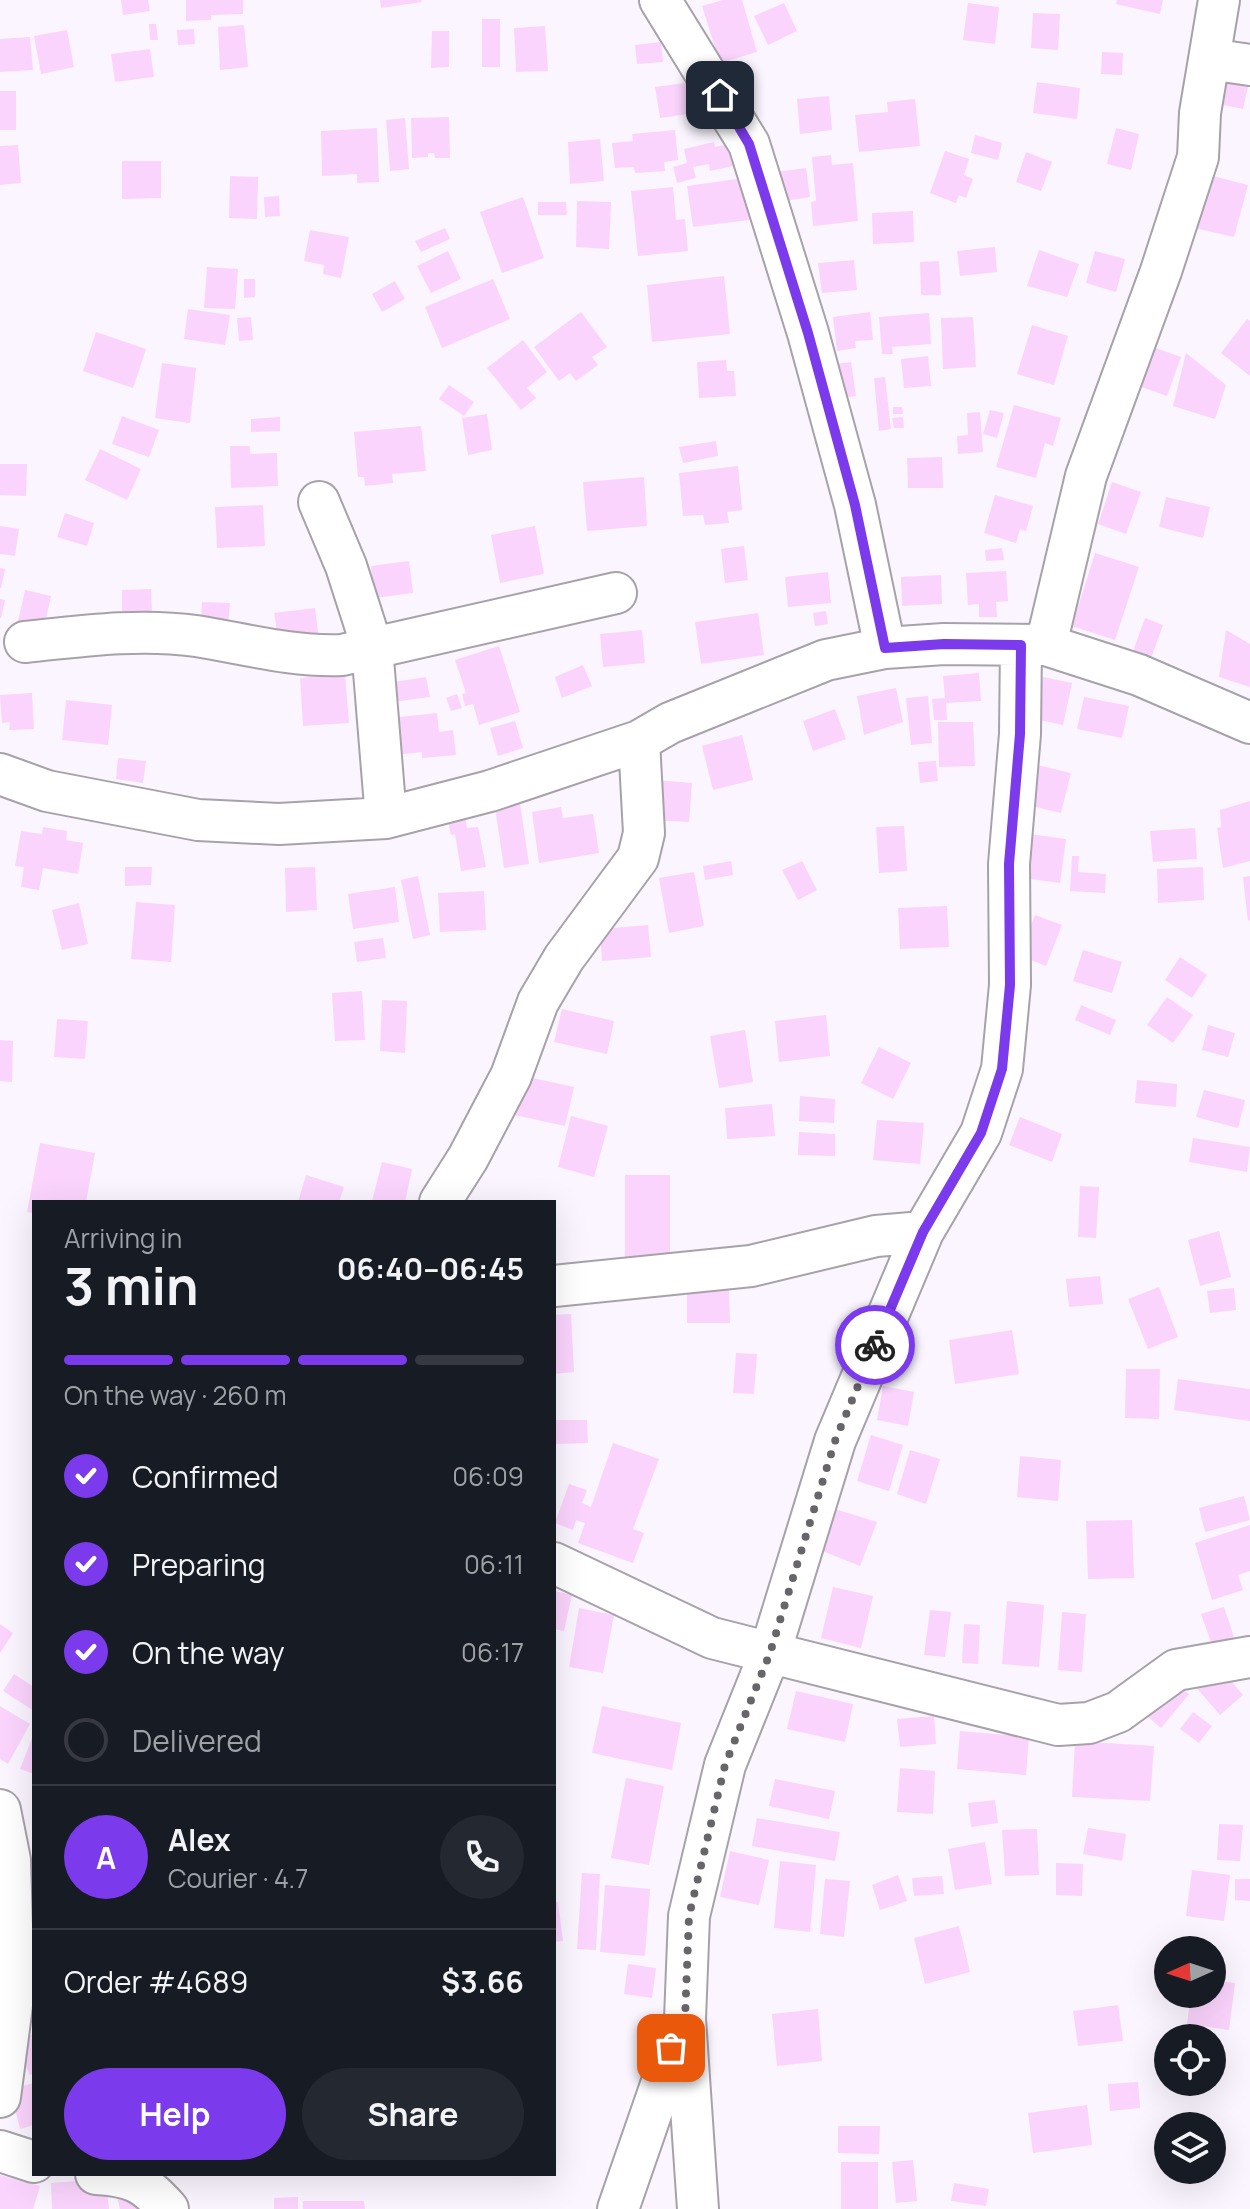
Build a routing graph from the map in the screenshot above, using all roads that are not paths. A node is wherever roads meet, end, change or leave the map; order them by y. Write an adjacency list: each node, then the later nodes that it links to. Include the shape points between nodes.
1 (660, 0): 10 (street, via 749,144 851,491)
2 (1219, 0): 3 (street)
3 (1209, 59): 4 (street); 8 (street, via 1198,157 1086,476)
4 (1250, 65)
5 (319, 502): 9 (street)
6 (616, 593): 9 (street)
7 (25, 642): 9 (street, via 148,633 197,636 308,656)
8 (1034, 645): 10 (street); 11 (street, via 1139,675); 16 (street, via 1009,864 1010,985 1002,1069 981,1133)
9 (372, 647): 14 (street)
10 (885, 648): 12 (street, via 826,660 670,723)
11 (1250, 723)
12 (639, 741): 14 (street, via 490,791); 15 (street, via 644,833 638,858 538,1002 511,1076)
13 (0, 774): 14 (street, via 47,791 198,820 279,824)
14 (386, 818)
15 (441, 1200)
16 (923, 1232): 17 (street, via 876,1236 751,1266); 19 (street, via 835,1441)
17 (556, 1286)
18 (556, 1564): 19 (street, via 712,1638)
19 (770, 1653): 20 (street, via 1058,1725 1089,1723 1118,1712 1176,1670); 22 (street, via 725,1765 693,1900)
20 (1250, 1657)
21 (0, 1810): 23 (street, via 10,1860 14,1990)
22 (685, 2019): 28 (street); 29 (street)
23 (0, 2097)
24 (0, 2151): 25 (street)
25 (32, 2161)
26 (114, 2176): 27 (street, via 132,2178)
27 (168, 2209)
28 (618, 2209)
29 (698, 2209)

